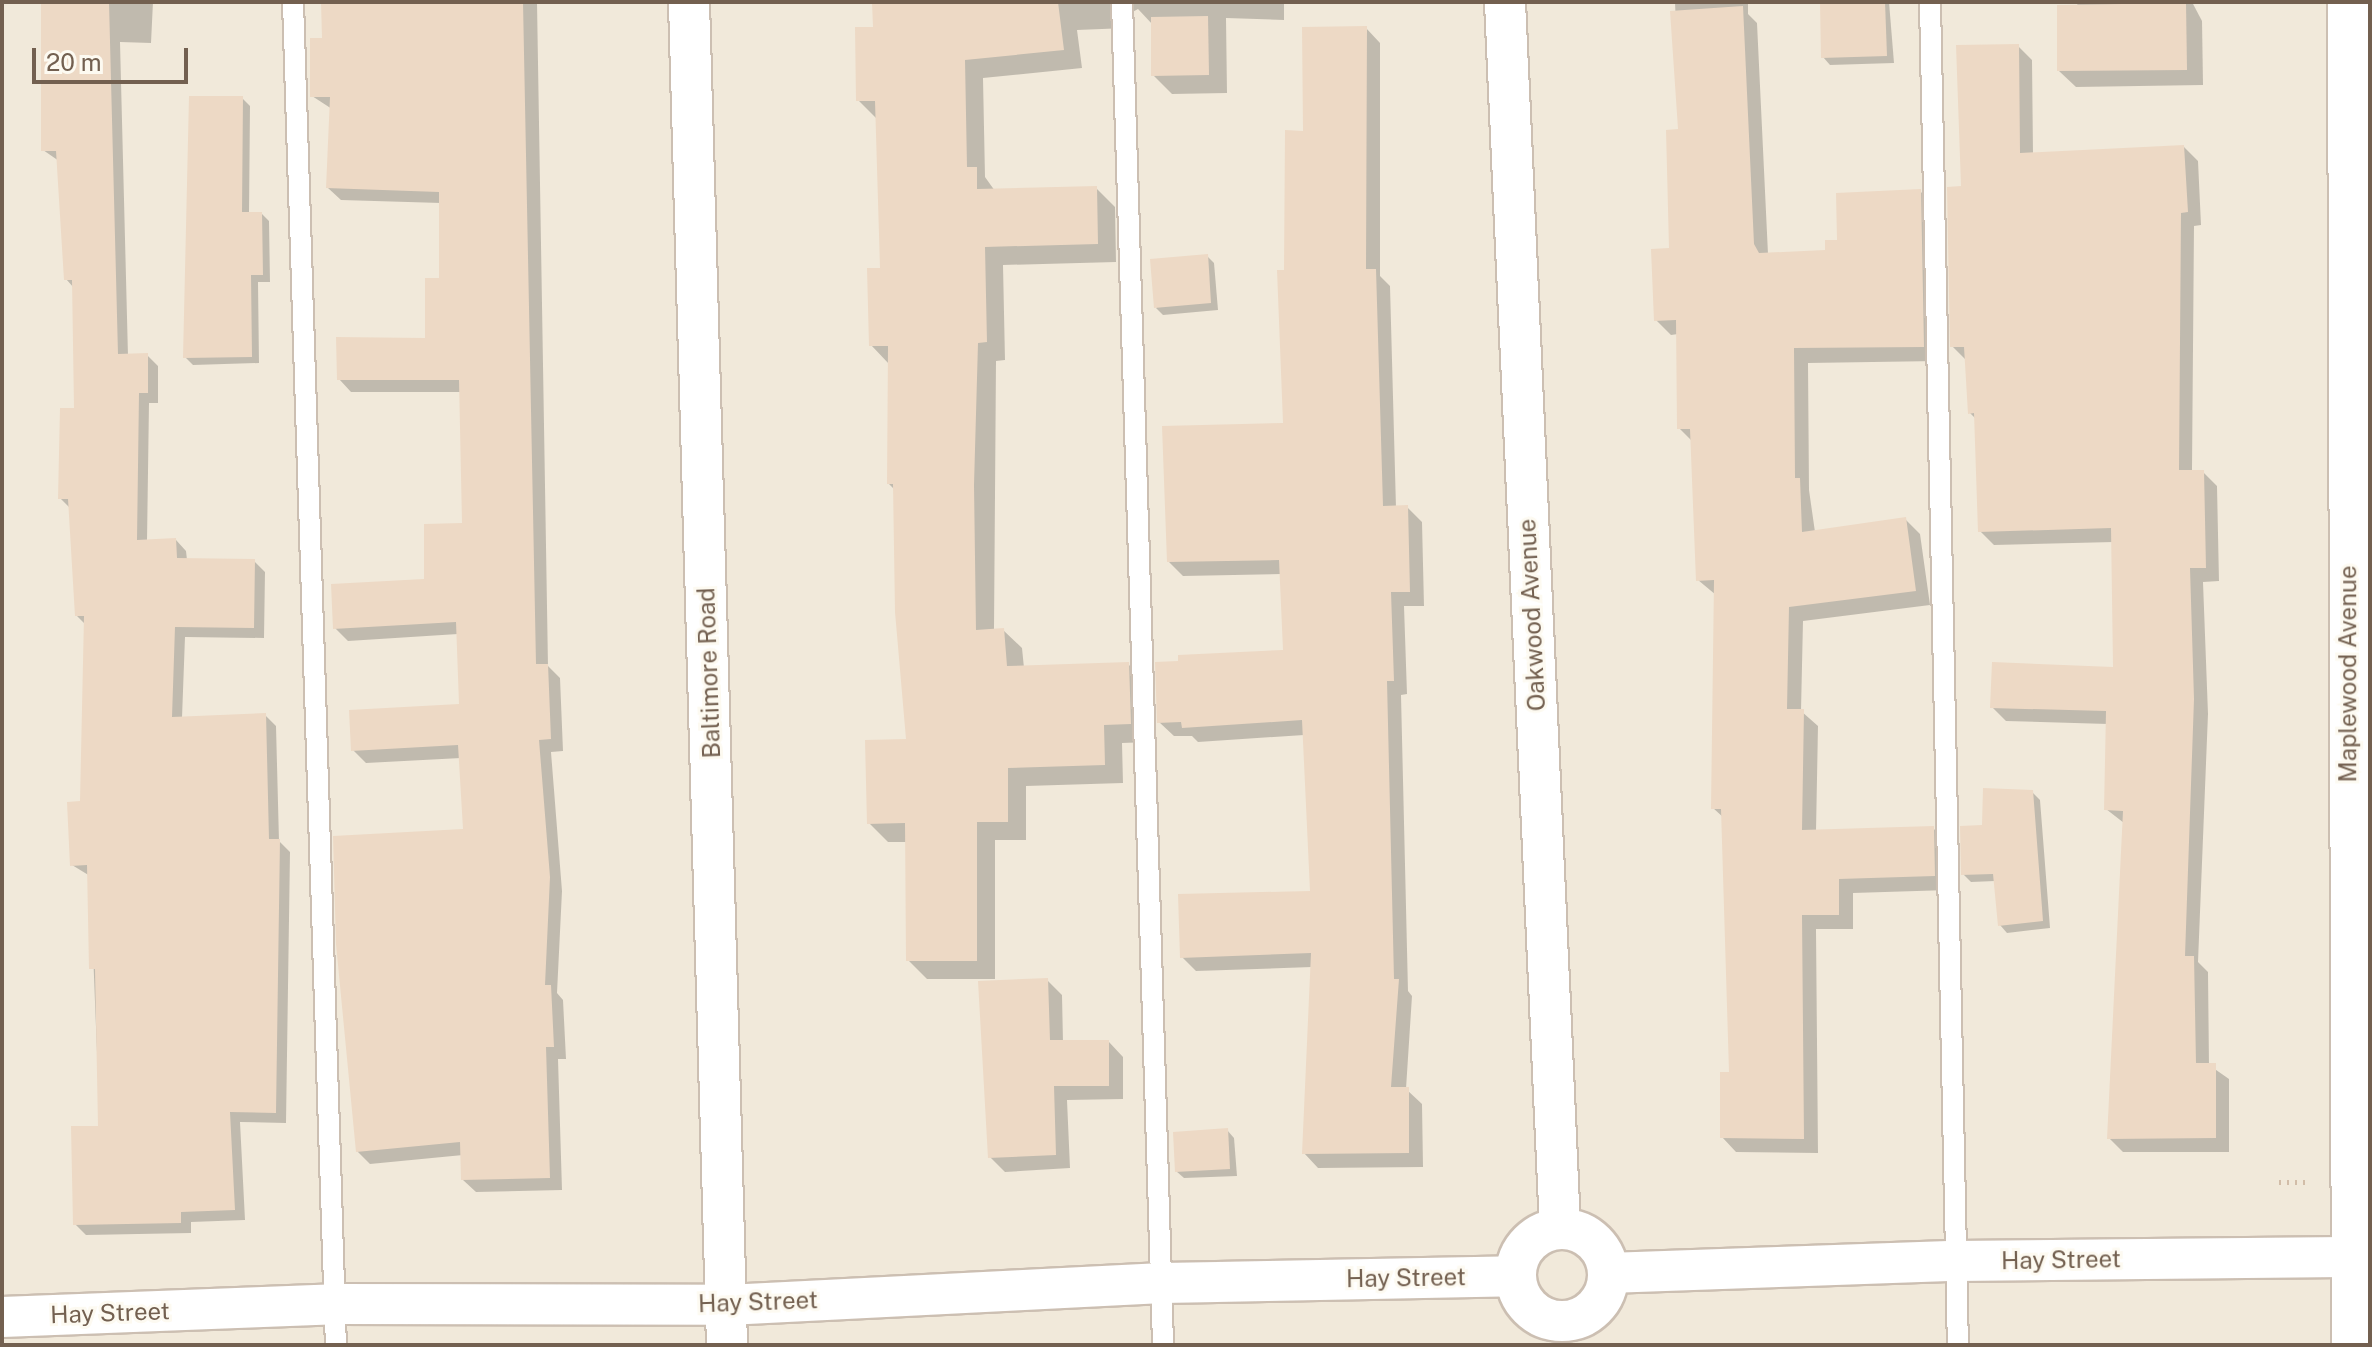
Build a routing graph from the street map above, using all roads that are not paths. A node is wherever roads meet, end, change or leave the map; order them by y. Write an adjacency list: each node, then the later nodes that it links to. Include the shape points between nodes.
1 (293, 2): 13 (lane)
2 (689, 2): 14 (street, Baltimore Road)
3 (1122, 2): 12 (lane)
4 (1505, 2): 7 (street, Oakwood Avenue)
5 (1930, 2): 9 (lane)
6 (2348, 2): 8 (street, Maplewood Avenue)
7 (1560, 1229): 10 (street, via 1583,1233 1601,1250); 11 (street, via 1528,1243)
8 (2360, 1257): 9 (street, Hay Street); 21 (street, Maplewood Avenue)
9 (1956, 1261): 10 (street, Hay Street); 20 (lane)
10 (1608, 1273): 16 (street, via 1603,1297)
11 (1514, 1276): 12 (street, Hay Street); 16 (street, via 1522,1299)
12 (1162, 1283): 14 (street, Hay Street); 19 (lane)
13 (335, 1304): 14 (street, Hay Street); 15 (street, Hay Street); 17 (lane)
14 (727, 1305): 18 (street, Baltimore Road)
15 (2, 1317)
16 (1563, 1334)
17 (336, 1345)
18 (727, 1345)
19 (1163, 1345)
20 (1958, 1345)
21 (2352, 1345)

